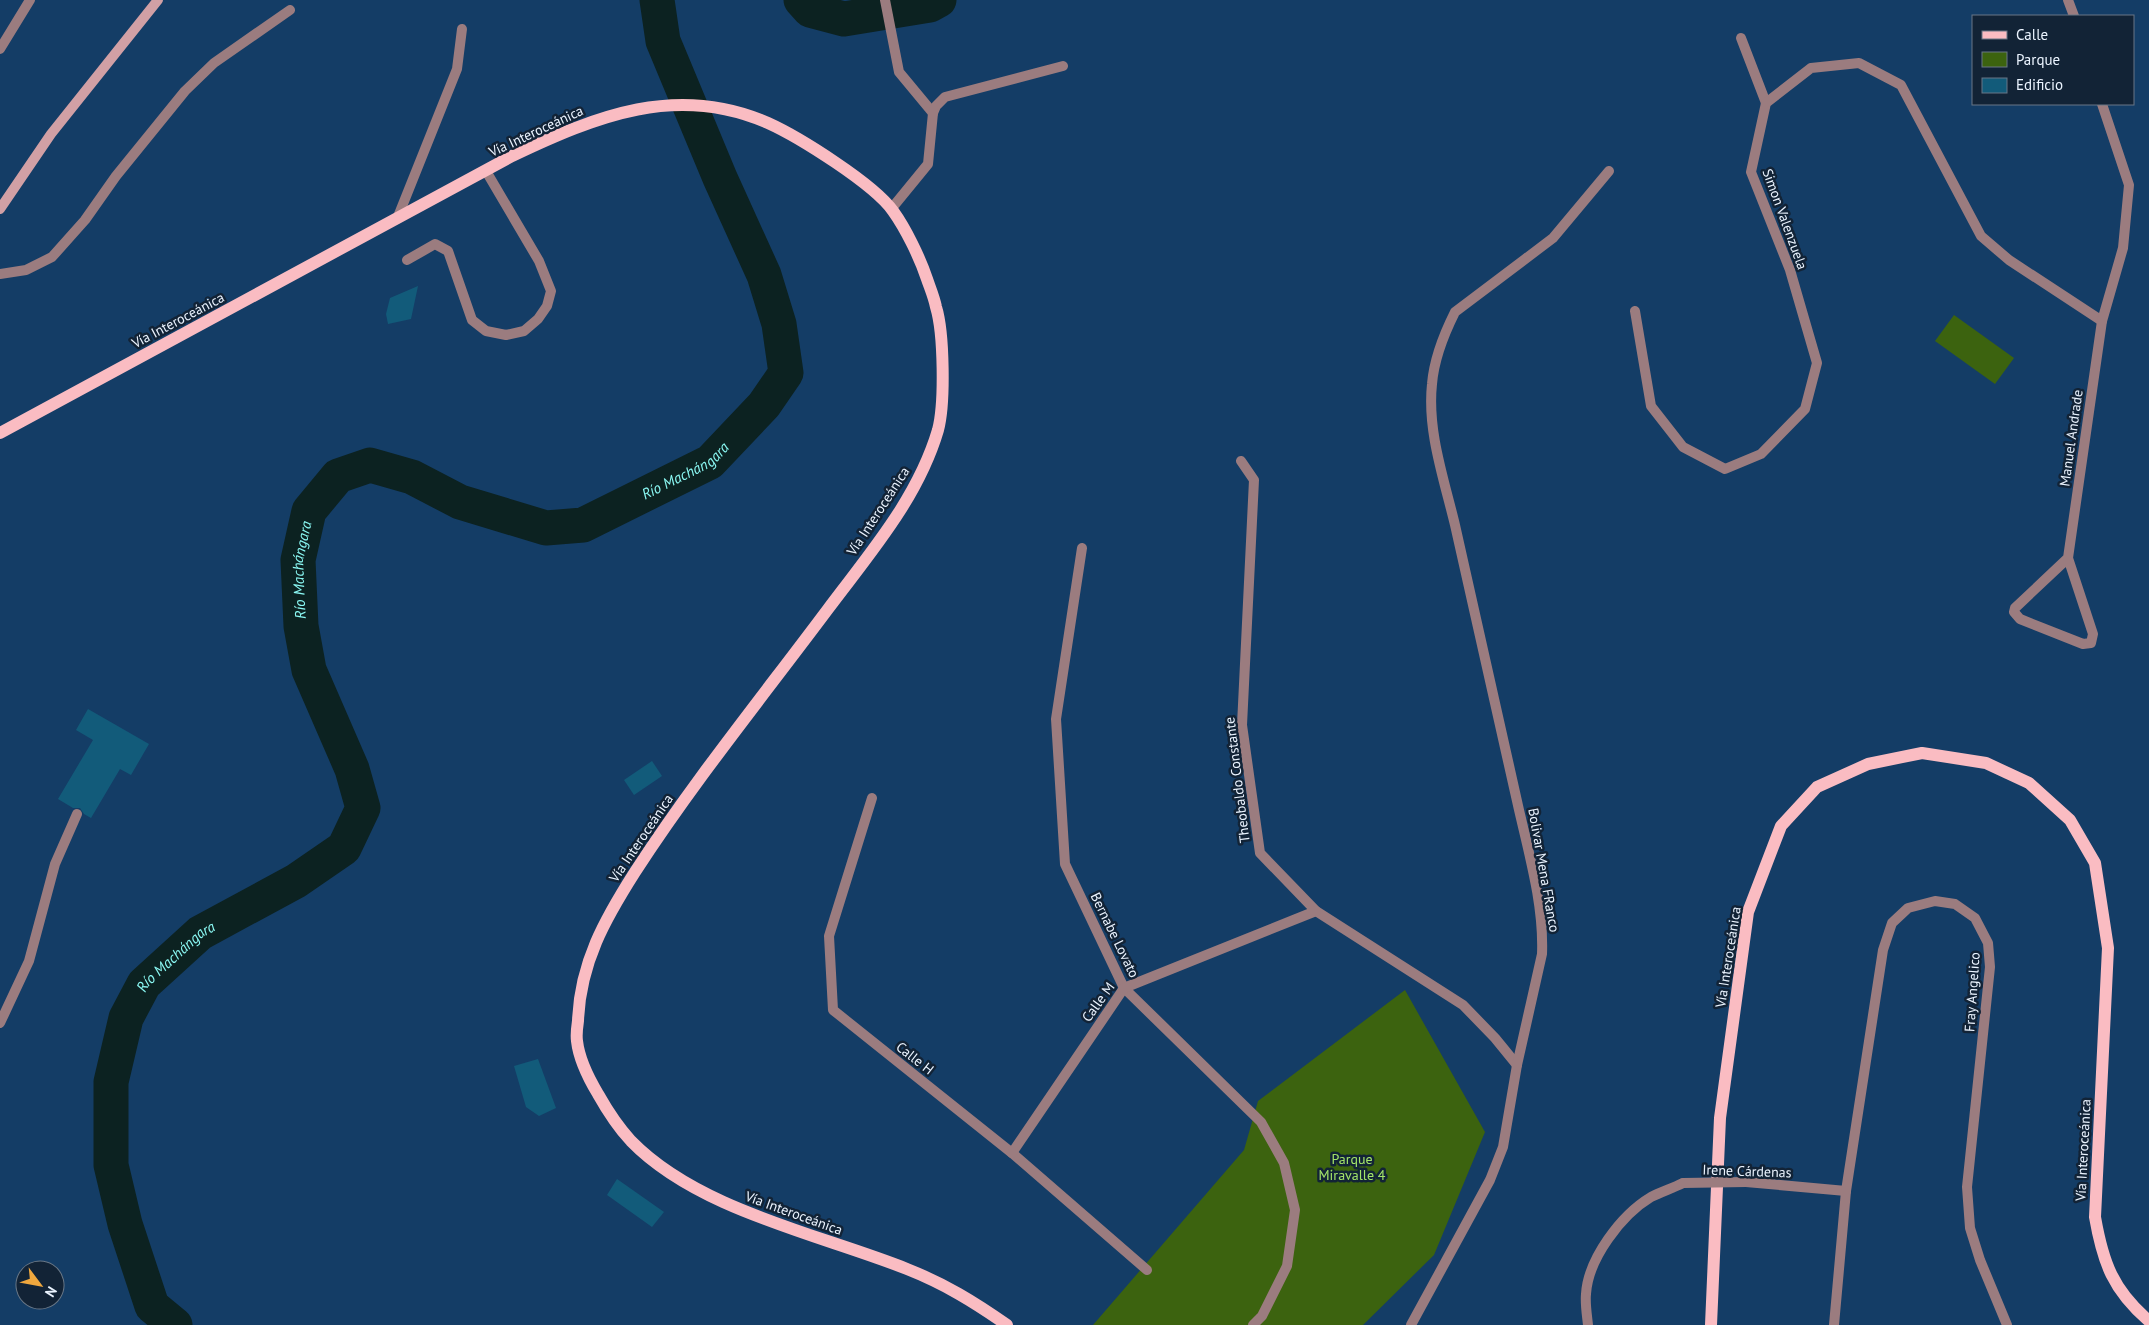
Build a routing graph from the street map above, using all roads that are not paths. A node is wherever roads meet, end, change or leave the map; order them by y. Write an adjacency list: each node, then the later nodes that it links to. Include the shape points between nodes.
1 (30, 0): 9 (street)
2 (158, 0): 17 (street, via 51,134)
3 (885, 0): 13 (street, via 899,72)
4 (2068, 0): 6 (street)
5 (290, 10): 20 (street, via 214,63 185,91 85,220 52,257 26,270)
6 (2074, 15)
7 (462, 29): 18 (street, via 457,69)
8 (1741, 38): 11 (street)
9 (0, 49)
10 (1063, 66): 13 (street, via 945,97)
11 (1766, 103): 21 (street, Simon Valenzuela, via 1751,172 1790,270 1817,363 1805,409 1761,454 1725,469 1683,447 1651,406); 22 (street, via 1811,68 1859,63 1900,85 1981,236 2010,260)
12 (2102, 105): 22 (street, via 2129,185 2123,248)
13 (933, 113): 16 (street, via 928,164)
14 (486, 171): 16 (main road, Vía Interoceánica, via 568,129 618,112 668,105 711,106 745,113 778,128 858,178); 18 (main road, Vía Interoceánica); 19 (street, via 539,261 551,291 548,306 538,318 524,331 506,335 486,332 472,320 448,251 435,244)
15 (1609, 172): 32 (street, Bolivar Mena FRanco, via 1553,238 1455,312 1436,361 1431,384 1433,432 1494,696 1542,927 1542,954)
16 (892, 208): 37 (main road, Vía Interoceánica, via 922,265 938,311 943,374 936,434 917,483 881,538 662,831 611,910 587,962 578,1002 577,1041 589,1080 608,1111 631,1141 668,1171 731,1206 962,1294)
17 (0, 209)
18 (397, 219): 23 (main road, Vía Interoceánica)
19 (407, 260)
20 (0, 274)
21 (1635, 311)
22 (2102, 321): 26 (street, Manuel Andrade)
23 (0, 433)
24 (1241, 461): 29 (street, Theobaldo Constante, via 1254,480 1242,725 1260,853)
25 (1082, 548): 30 (street, Bernabe Lovato, via 1056,719 1065,864)
26 (2068, 558): 26 (street, via 2014,612 2020,618 2087,644 2093,634)
27 (872, 798): 33 (street, Calle H, via 829,936 833,1010)
28 (77, 814): 31 (street, via 55,864 29,961)
29 (1316, 911): 30 (street, Calle M); 32 (street, Theobaldo Constante, via 1463,1005)
30 (1124, 988): 33 (street, Calle M); 38 (street, Bernabe Lovato, via 1261,1122 1284,1163 1296,1210 1287,1266 1262,1316)
31 (0, 1023)
32 (1517, 1065): 39 (street, Bolivar Mena FRanco, via 1503,1147 1490,1180)
33 (1012, 1153): 35 (street, Calle H)
34 (1846, 1191): 40 (street, Irene Cárdenas, bridge, via 1746,1182 1683,1183 1651,1198 1626,1217 1608,1238 1596,1260 1586,1293); 42 (street, Fray Angelico); 43 (street, Fray Angelico, via 1883,950 1892,923 1908,908 1935,901 1955,904 1975,918 1988,943 1990,967 1967,1187 1970,1228)
35 (1147, 1270)
36 (2149, 1321): 41 (main road, Vía Interoceánica, via 2115,1284 2101,1250 2095,1217 2108,948 2094,863 2070,820 2029,783 1986,763 1922,753 1868,764 1817,787 1781,826 1748,912 1720,1118)
37 (1007, 1325)
38 (1253, 1325)
39 (1411, 1325)
40 (1588, 1325)
41 (1711, 1325)
42 (1834, 1325)
43 (2007, 1325)

